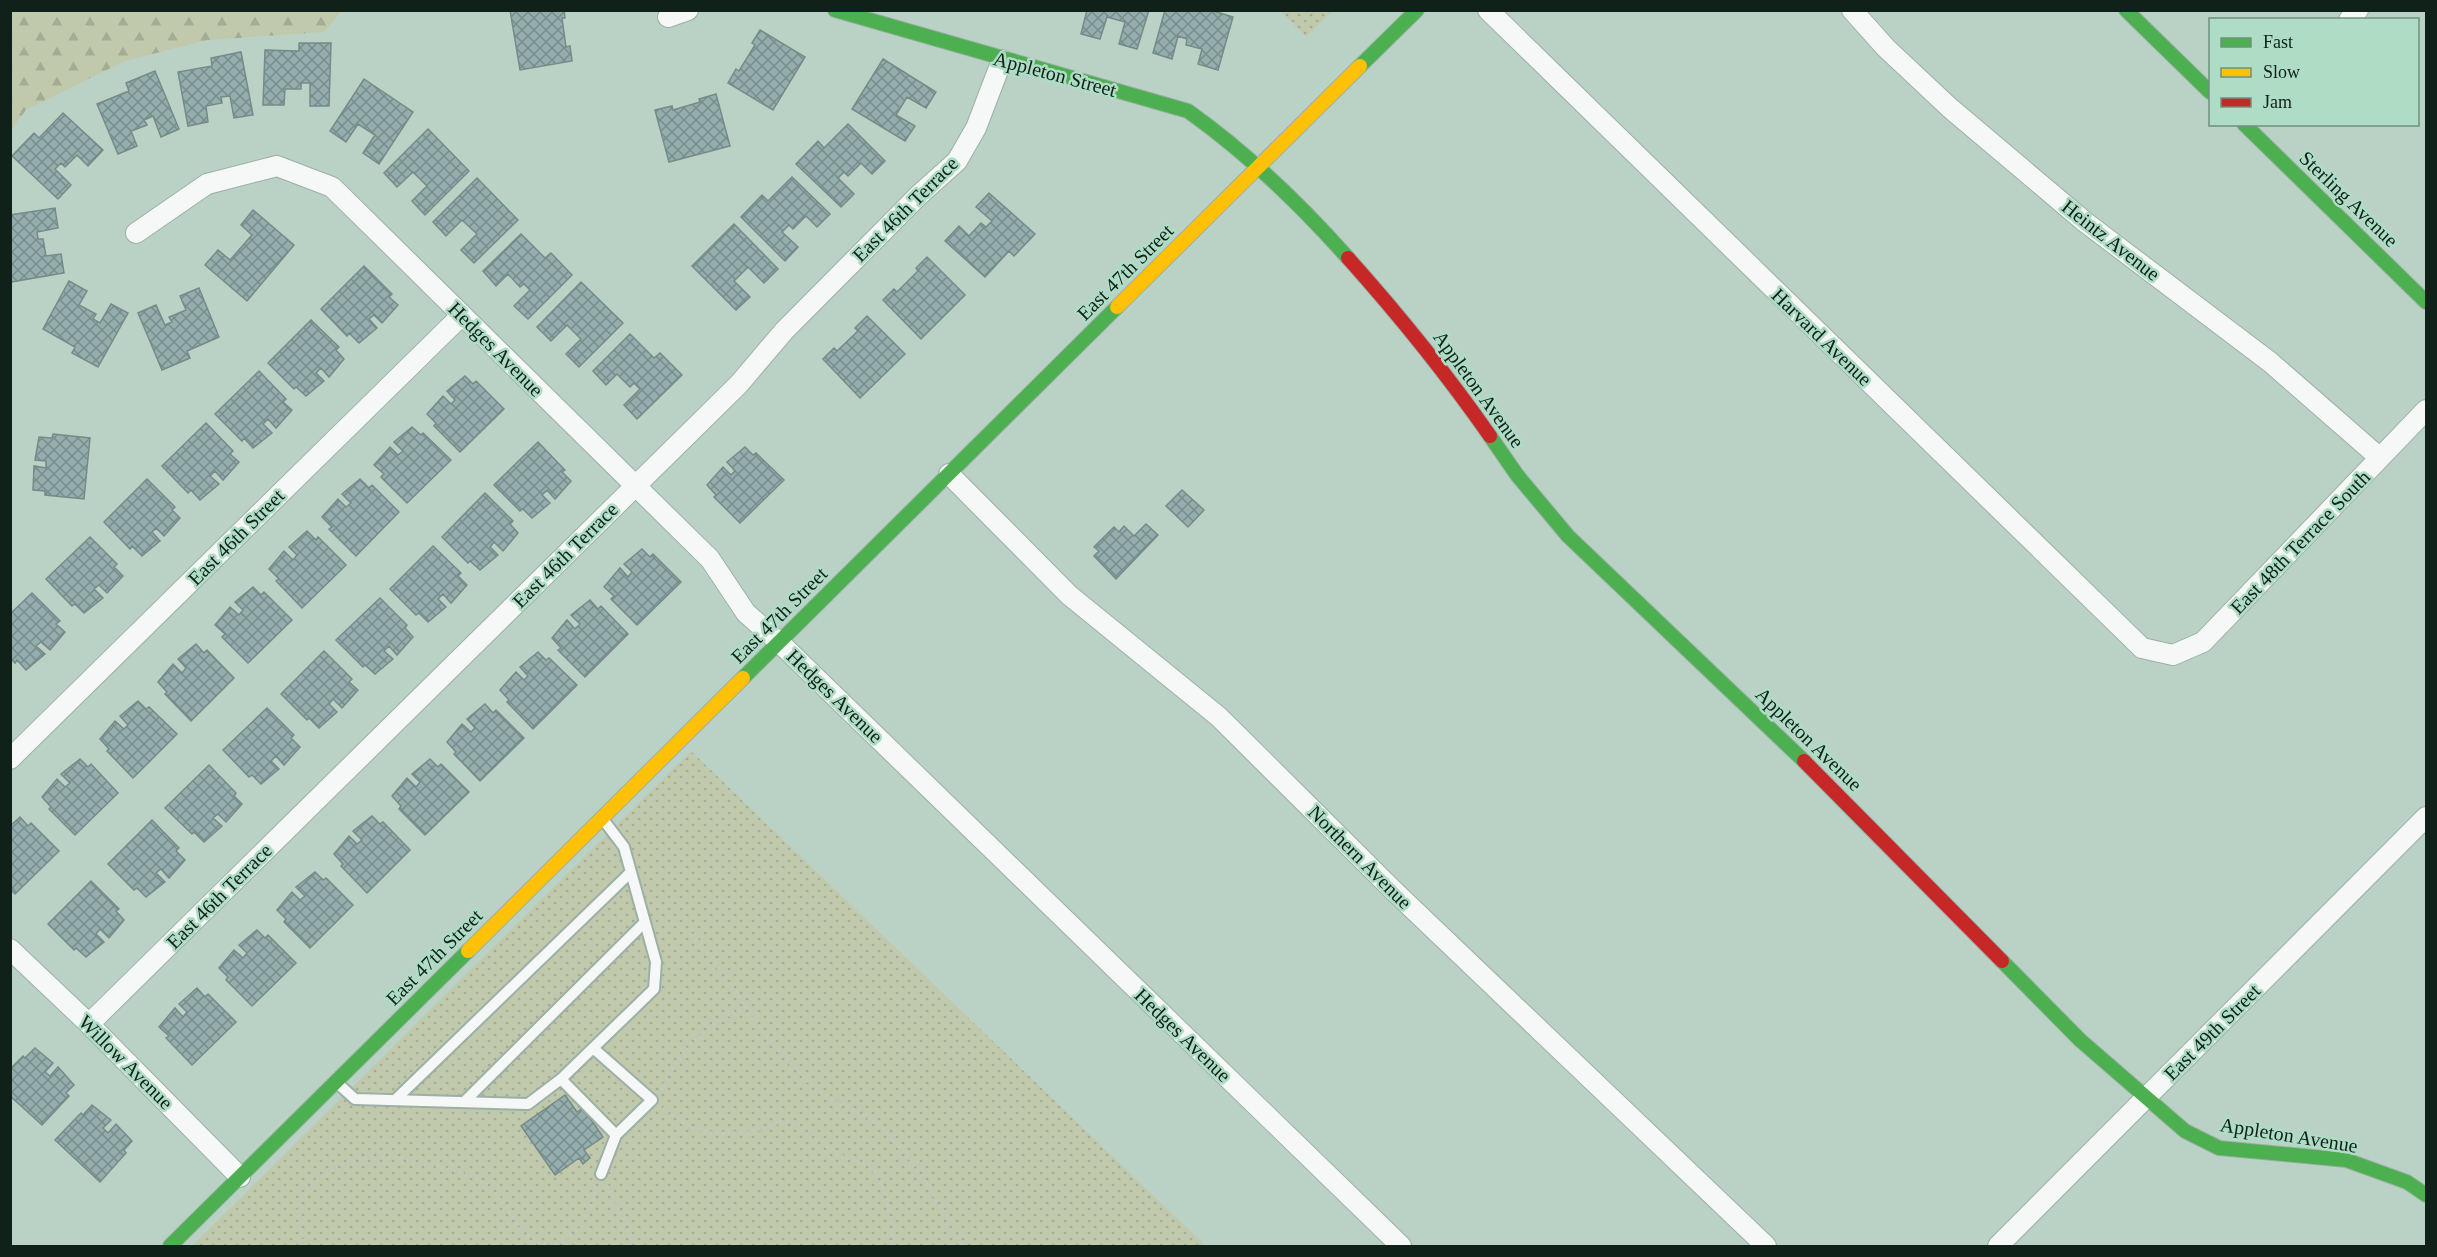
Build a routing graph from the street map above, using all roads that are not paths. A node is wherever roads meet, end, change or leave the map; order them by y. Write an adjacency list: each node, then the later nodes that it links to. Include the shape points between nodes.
1 (688, 10): 7 (street)
2 (835, 10): 8 (street, Appleton Street)
3 (1417, 10): 11 (street, East 47th Street)
4 (1488, 10): 20 (street, Harvard Avenue, via 2142,648)
5 (1852, 10): 16 (street, Heintz Avenue, via 1950,108 2085,222 2270,362)
6 (2126, 10): 9 (street)
7 (668, 17)
8 (1002, 60): 11 (street, Appleton Street, via 1188,111); 18 (street, East 46th Terrace, via 976,128 957,161 793,322 739,384)
9 (2209, 90)
10 (2246, 126): 13 (street, Sterling Avenue)
11 (1258, 167): 17 (street, East 47th Street); 31 (street, Appleton Avenue, via 1333,241 1403,319 1452,381 1516,475 1568,536 1824,780 2080,1040)
12 (136, 233): 14 (street, Hedges Avenue, via 207,184 277,166 332,187)
13 (2427, 302)
14 (462, 315): 18 (street, Hedges Avenue); 21 (street, East 46th Street)
15 (2427, 410): 16 (street, East 48th Terrace South)
16 (2380, 458): 20 (street, East 48th Terrace South, via 2203,642 2173,655)
17 (949, 474): 19 (street, East 47th Street); 40 (street, Northern Avenue, via 1069,595 1220,717 1394,891)
18 (635, 486): 19 (street, Hedges Avenue, via 710,559 746,613); 27 (street, East 46th Terrace)
19 (779, 642): 23 (street, East 47th Street); 39 (street, Hedges Avenue)
20 (2163, 653)
21 (10, 759)
22 (2427, 817): 31 (street, East 49th Street)
23 (602, 818): 24 (lane, via 624,847); 30 (street, East 47th Street)
24 (631, 872): 25 (lane); 32 (lane)
25 (645, 922): 28 (lane, via 656,962 654,989); 33 (lane)
26 (10, 949): 27 (street, Willow Avenue)
27 (89, 1024): 36 (street, Willow Avenue)
28 (593, 1048): 29 (lane); 34 (lane, via 652,1100)
29 (561, 1079): 33 (lane, via 528,1104); 34 (lane)
30 (336, 1082): 32 (lane, via 355,1099); 36 (street, East 47th Street)
31 (2148, 1097): 37 (street, Appleton Avenue, via 2185,1131 2219,1148 2346,1161 2408,1182); 41 (street, East 49th Street)
32 (395, 1100): 33 (lane)
33 (464, 1102)
34 (616, 1135): 35 (lane)
35 (601, 1174)
36 (240, 1177): 38 (street, East 47th Street)
37 (2427, 1195)
38 (170, 1246)
39 (1401, 1246)
40 (1766, 1246)
41 (1998, 1246)

